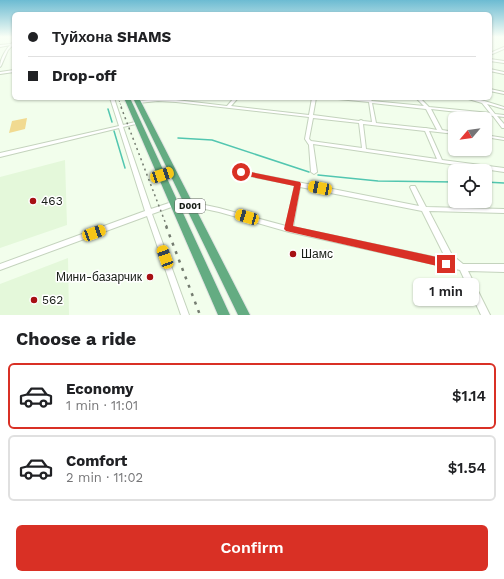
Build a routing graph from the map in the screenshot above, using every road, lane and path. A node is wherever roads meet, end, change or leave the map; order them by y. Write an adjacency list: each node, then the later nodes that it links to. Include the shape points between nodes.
1 (6, 52): 4 (street)
2 (492, 60): 3 (street)
3 (504, 62)
4 (0, 66)
5 (492, 70): 8 (street)
6 (12, 71): 7 (street)
7 (0, 73)
8 (504, 73)
9 (492, 90): 10 (street)
10 (504, 93)
11 (113, 100): 30 (street)
12 (128, 100): 28 (highway, D001)
13 (137, 100): 19 (street); 43 (highway, D001)
14 (234, 100): 21 (street)
15 (314, 100): 24 (street)
16 (370, 100): 22 (street); 29 (street)
17 (420, 100): 22 (street)
18 (475, 100): 20 (street)
19 (190, 102): 21 (street)
20 (483, 102): 23 (street); 25 (street)
21 (229, 106): 24 (street)
22 (428, 108): 25 (street); 33 (street)
23 (504, 108)
24 (311, 115): 27 (street); 37 (street, via 307,139)
25 (494, 115): 26 (street); 31 (street)
26 (504, 116)
27 (361, 121): 29 (street); 39 (street)
28 (138, 122): 30 (street); 46 (highway, D001)
29 (374, 123): 32 (street)
30 (121, 126): 40 (street); 53 (street)
31 (504, 127)
32 (426, 129): 33 (street); 41 (street)
33 (440, 131): 34 (street)
34 (448, 132)
35 (492, 137): 36 (street)
36 (502, 138): 38 (street)
37 (309, 142): 39 (street); 45 (street)
38 (504, 144)
39 (364, 149): 41 (street)
40 (0, 154)
41 (440, 160): 42 (street)
42 (504, 170)
43 (173, 172): 46 (highway); 51 (highway, D001)
44 (241, 172): 47 (street)
45 (314, 172)
46 (162, 175): 49 (highway, D001)
47 (298, 184): 50 (street); 54 (street)
48 (413, 187): 50 (street)
49 (175, 203): 53 (street); 59 (highway, D001)
50 (425, 209): 52 (street); 56 (street, via 450,257)
51 (192, 210): 54 (street, via 205,207); 60 (highway, D001)
52 (504, 211)
53 (149, 213): 55 (street); 58 (street)
54 (289, 229): 56 (street)
55 (0, 267)
56 (462, 267): 57 (street); 61 (street)
57 (504, 268)
58 (185, 315)
59 (224, 315)
60 (244, 315)
61 (486, 315)

